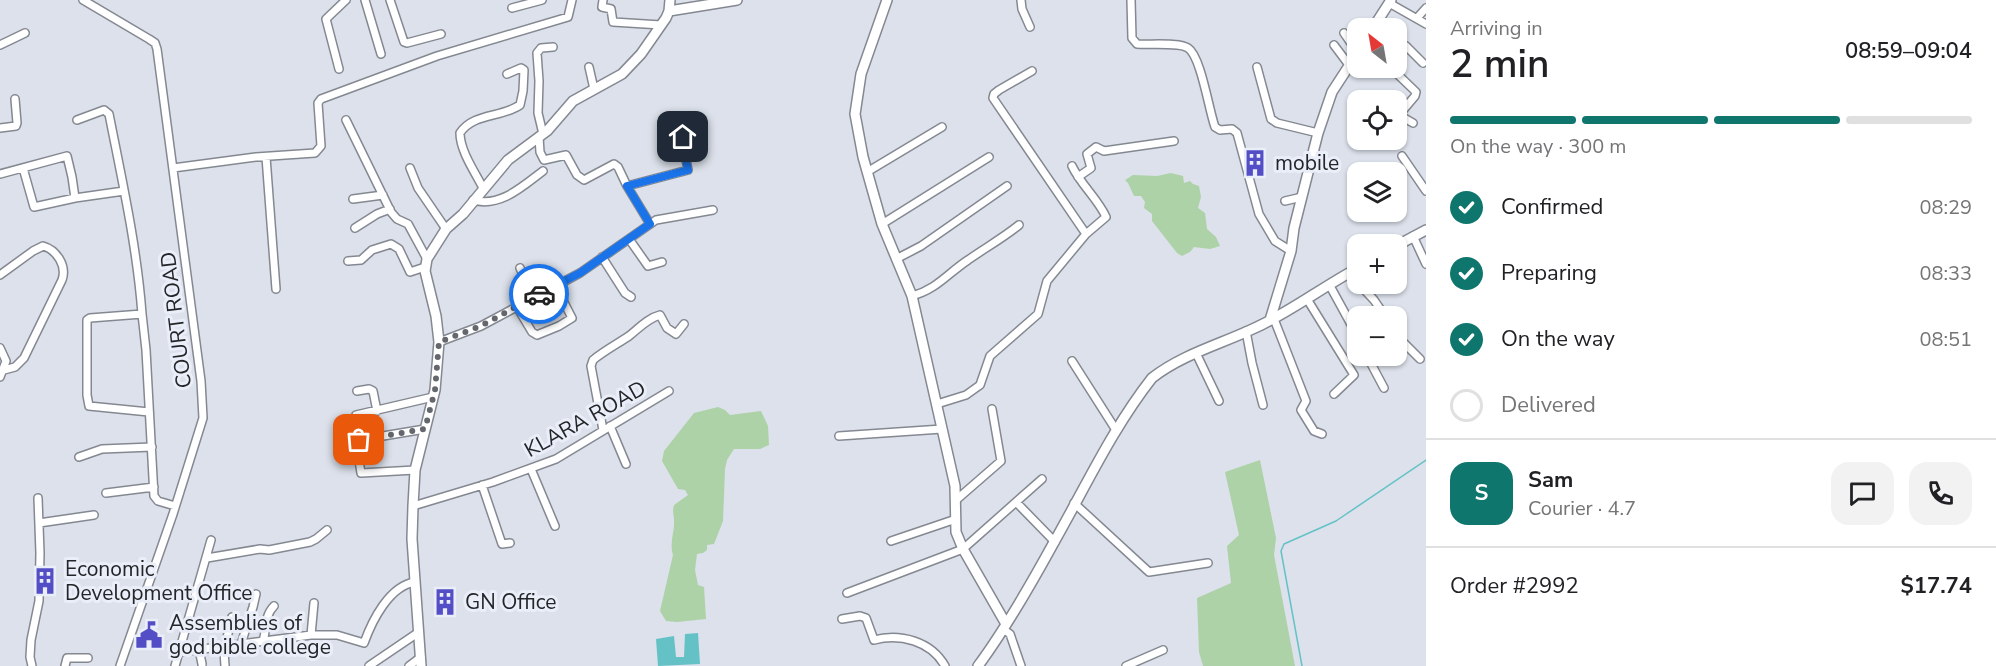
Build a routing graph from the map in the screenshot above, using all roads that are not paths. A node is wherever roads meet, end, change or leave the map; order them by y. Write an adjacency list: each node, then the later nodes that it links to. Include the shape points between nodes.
1 (83, 0): 56 (street, COURT ROAD, via 155,43)
2 (346, 0): 36 (street, via 326,19)
3 (365, 0): 30 (street)
4 (390, 0): 24 (street, via 404,42)
5 (542, 0): 14 (street)
6 (572, 0): 52 (street, via 568,17 436,56 321,99 318,151)
7 (603, 0): 20 (street, via 602,7 611,9 613,22)
8 (670, 0): 16 (street)
9 (737, 0): 16 (street)
10 (887, 0): 59 (street, via 861,74 855,114)
11 (1021, 0): 21 (street)
12 (1131, 0): 85 (street, via 1134,42 1184,46 1191,51 1215,127 1237,133 1259,214 1275,241)
13 (1390, 1): 17 (street); 18 (street)
14 (512, 8)
15 (1426, 8): 18 (street)
16 (669, 11): 20 (street)
17 (1381, 18)
18 (1417, 18): 19 (street)
19 (1426, 24)
20 (661, 25): 40 (street, via 622,74)
21 (1030, 27)
22 (25, 33): 26 (street)
23 (1344, 33): 25 (street)
24 (441, 34)
25 (1347, 37)
26 (0, 45)
27 (1334, 45): 32 (street)
28 (553, 47): 48 (street, via 541,48 537,53)
29 (1407, 47): 31 (street)
30 (381, 54)
31 (1424, 63)
32 (1347, 64)
33 (589, 67): 40 (street)
34 (1257, 67): 47 (street, via 1273,121)
35 (1347, 67): 47 (street, via 1332,92)
36 (339, 69)
37 (1032, 71): 81 (street, via 993,98)
38 (507, 74): 64 (street, via 524,70 520,105 471,122 460,133)
39 (1401, 78): 44 (street, via 1416,92 1399,115)
40 (594, 89): 48 (street, via 573,101)
41 (15, 99): 46 (street, via 16,126)
42 (76, 120): 65 (street, via 107,111)
43 (346, 120): 67 (street)
44 (1413, 123)
45 (942, 127): 59 (street)
46 (0, 128)
47 (1318, 133): 68 (street)
48 (541, 135): 62 (street, via 540,152 544,160 566,155 584,180 614,164); 64 (street, via 508,160)
49 (683, 137): 62 (street, via 688,170)
50 (1174, 141): 61 (street, via 1104,151 1096,147 1087,154 1091,168)
51 (1402, 156): 66 (street)
52 (266, 157): 56 (street); 97 (street)
53 (989, 157): 76 (street)
54 (1072, 166): 61 (street)
55 (23, 168): 60 (street); 69 (street, via 34,207); 69 (street, via 67,156)
56 (174, 168): 150 (street, COURT ROAD, via 203,418)
57 (410, 168): 79 (street, via 418,188)
58 (543, 171): 71 (street, via 504,198 482,203)
59 (867, 172): 76 (street)
60 (0, 174)
61 (1078, 177): 81 (street, via 1106,218)
62 (627, 186): 75 (street)
63 (1007, 186): 87 (street)
64 (483, 188): 71 (street)
65 (124, 191): 69 (street); 105 (street)
66 (1426, 191)
67 (383, 195): 70 (street); 73 (street)
68 (1302, 197): 72 (street); 85 (street)
69 (75, 198)
70 (353, 199)
71 (473, 200): 79 (street)
72 (1286, 201)
73 (390, 209): 78 (street); 90 (street, via 397,219 408,224)
74 (713, 210): 75 (street)
75 (650, 224): 83 (street)
76 (882, 224): 87 (street)
77 (1019, 225): 99 (street, via 935,287)
78 (355, 228)
79 (446, 229): 90 (street)
80 (1426, 230): 82 (street)
81 (1086, 234): 124 (street, via 1047,281 1038,314 990,356 980,385 966,395)
82 (1413, 236): 84 (street); 91 (street)
83 (629, 239): 86 (street); 89 (street, via 648,266)
84 (1407, 240)
85 (1291, 251): 107 (street)
86 (602, 257): 95 (street); 101 (street)
87 (896, 259): 99 (street)
88 (348, 261): 90 (street, via 361,260 372,250 391,244 399,249 410,272)
89 (662, 262)
90 (426, 263): 110 (street)
91 (1426, 264)
92 (520, 268): 100 (street)
93 (1347, 274): 96 (street)
94 (0, 275): 117 (street, via 43,246 55,252 64,270 24,358)
95 (555, 285): 100 (street); 104 (street, via 572,318 559,326 537,335)
96 (1330, 286): 102 (street); 106 (street)
97 (276, 289)
98 (1369, 294): 103 (street)
99 (912, 296): 124 (street)
100 (533, 297): 104 (street)
101 (631, 297)
102 (1307, 299): 107 (street); 121 (street, via 1353,375)
103 (1378, 306)
104 (517, 307): 110 (street)
105 (142, 314): 128 (street); 128 (street, via 87,320 87,395 89,406)
106 (1347, 317)
107 (1272, 320): 109 (street); 135 (street, via 1306,401 1301,410 1314,431)
108 (684, 324): 133 (street, via 676,334 656,315 593,360)
109 (1246, 331): 113 (street); 125 (street)
110 (439, 342): 122 (street)
111 (1407, 346): 114 (street)
112 (0, 348): 117 (street, via 6,357)
113 (1196, 353): 123 (street); 134 (street, via 1152,378)
114 (1420, 359)
115 (1072, 361): 134 (street)
116 (1372, 366): 118 (street)
117 (2, 373)
118 (1384, 388)
119 (357, 391): 127 (street, via 373,391)
120 (669, 391): 130 (street, KLARA ROAD)
121 (1334, 394)
122 (434, 397): 127 (street); 131 (street)
123 (1219, 400)
124 (937, 404): 132 (street)
125 (1263, 405)
126 (992, 409): 147 (street, via 1001,461)
127 (377, 411): 129 (street)
128 (149, 412): 137 (street)
129 (356, 415)
130 (610, 426): 133 (street, KLARA ROAD); 139 (street)
131 (425, 429): 141 (street); 141 (street, via 359,440 361,472)
132 (942, 429): 136 (street); 147 (street)
133 (603, 430): 140 (street, KLARA ROAD, via 556,459)
134 (1116, 430): 149 (street)
135 (1322, 434)
136 (839, 436)
137 (152, 447): 138 (street, via 102,449); 144 (street)
138 (79, 457)
139 (626, 464)
140 (531, 469): 143 (street, KLARA ROAD); 155 (street)
141 (415, 470): 151 (street)
142 (1042, 479): 148 (street)
143 (482, 485): 151 (street, KLARA ROAD); 160 (street, via 502,544)
144 (154, 486): 145 (street); 150 (street, via 158,501)
145 (106, 493)
146 (38, 498): 154 (street)
147 (956, 501): 153 (street)
148 (1016, 501): 159 (street); 161 (street)
149 (1074, 503): 159 (street); 163 (street, via 1149,572)
150 (175, 506): 185 (street, COURT ROAD)
151 (413, 506): 164 (street)
152 (94, 515): 154 (street)
153 (956, 519): 158 (street); 161 (street)
154 (39, 524): 183 (street, via 39,601 31,640)
155 (555, 526)
156 (327, 530): 162 (street, via 310,542)
157 (212, 540): 162 (street)
158 (891, 541)
159 (1055, 542): 171 (street)
160 (510, 543)
161 (963, 549): 165 (street); 171 (street)
162 (207, 558): 179 (street)
163 (1208, 563)
164 (415, 582): 172 (street); 173 (street, via 392,595 371,625 364,643 337,635)
165 (847, 593)
166 (256, 594): 175 (street)
167 (314, 603): 173 (street)
168 (274, 606): 174 (street, via 269,611)
169 (232, 617): 176 (street)
170 (842, 619): 190 (street, via 866,618 874,640 910,638)
171 (1004, 626): 191 (street); 192 (street)
172 (419, 632): 181 (street); 188 (street)
173 (311, 635): 174 (street)
174 (262, 641): 175 (street)
175 (242, 644): 176 (street)
176 (226, 646): 177 (street); 187 (street)
177 (199, 649): 179 (street); 182 (street)
178 (1163, 650): 193 (street)
179 (180, 651): 186 (street)
180 (88, 658): 184 (street, via 67,658)
181 (421, 662): 189 (street)
182 (202, 664)
183 (32, 666)
184 (64, 666)
185 (120, 666)
186 (176, 666)
187 (225, 666)
188 (369, 666)
189 (409, 666)
190 (945, 666)
191 (978, 666)
192 (1021, 666)
193 (1126, 666)

